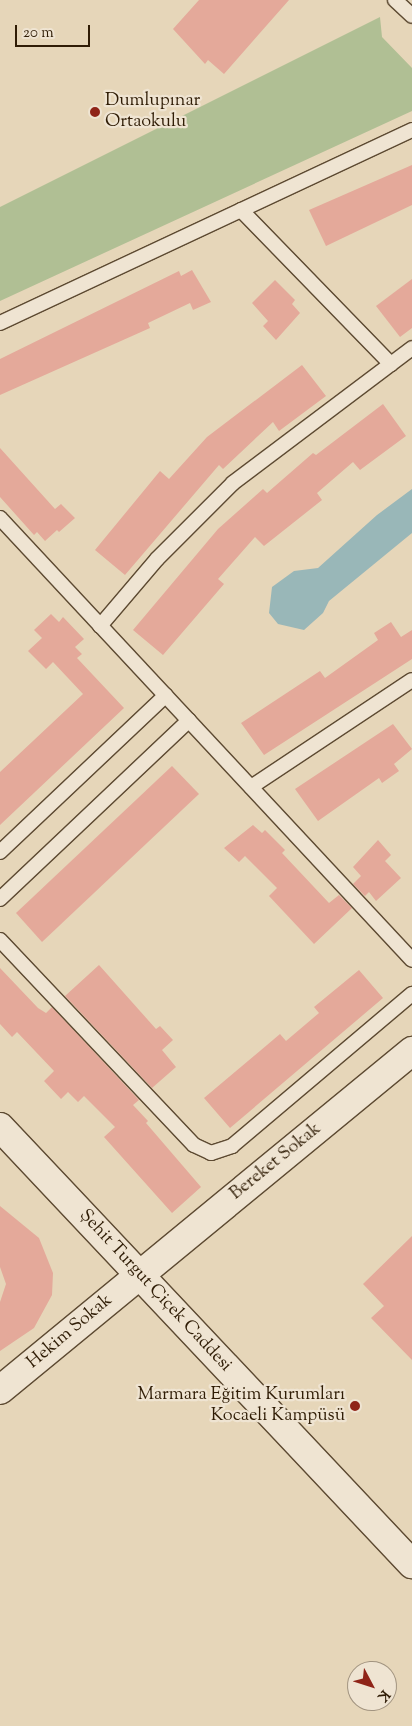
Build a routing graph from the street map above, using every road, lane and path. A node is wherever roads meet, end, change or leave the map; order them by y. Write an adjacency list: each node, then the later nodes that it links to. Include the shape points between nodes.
1 (395, 0): 2 (lane)
2 (412, 16)
3 (412, 130): 4 (lane)
4 (241, 210): 5 (lane); 7 (lane)
5 (0, 323)
6 (412, 348): 7 (lane)
7 (391, 364): 9 (lane, via 232,483 164,552)
8 (0, 518): 9 (lane)
9 (100, 626): 11 (lane)
10 (412, 680): 13 (lane)
11 (166, 695): 12 (lane); 14 (lane)
12 (189, 720): 13 (lane); 15 (lane)
13 (251, 787): 17 (lane)
14 (0, 852)
15 (0, 899)
16 (0, 940): 18 (lane, via 194,1145 211,1154 232,1146)
17 (412, 960)
18 (412, 994)
19 (412, 1050): 21 (street, Bereket Sokak)
20 (0, 1127): 21 (street, Şehit Turgut Çiçek Caddesi)
21 (139, 1273): 22 (street, Hekim Sokak); 23 (street, Şehit Turgut Çiçek Caddesi)
22 (0, 1390)
23 (412, 1564)

